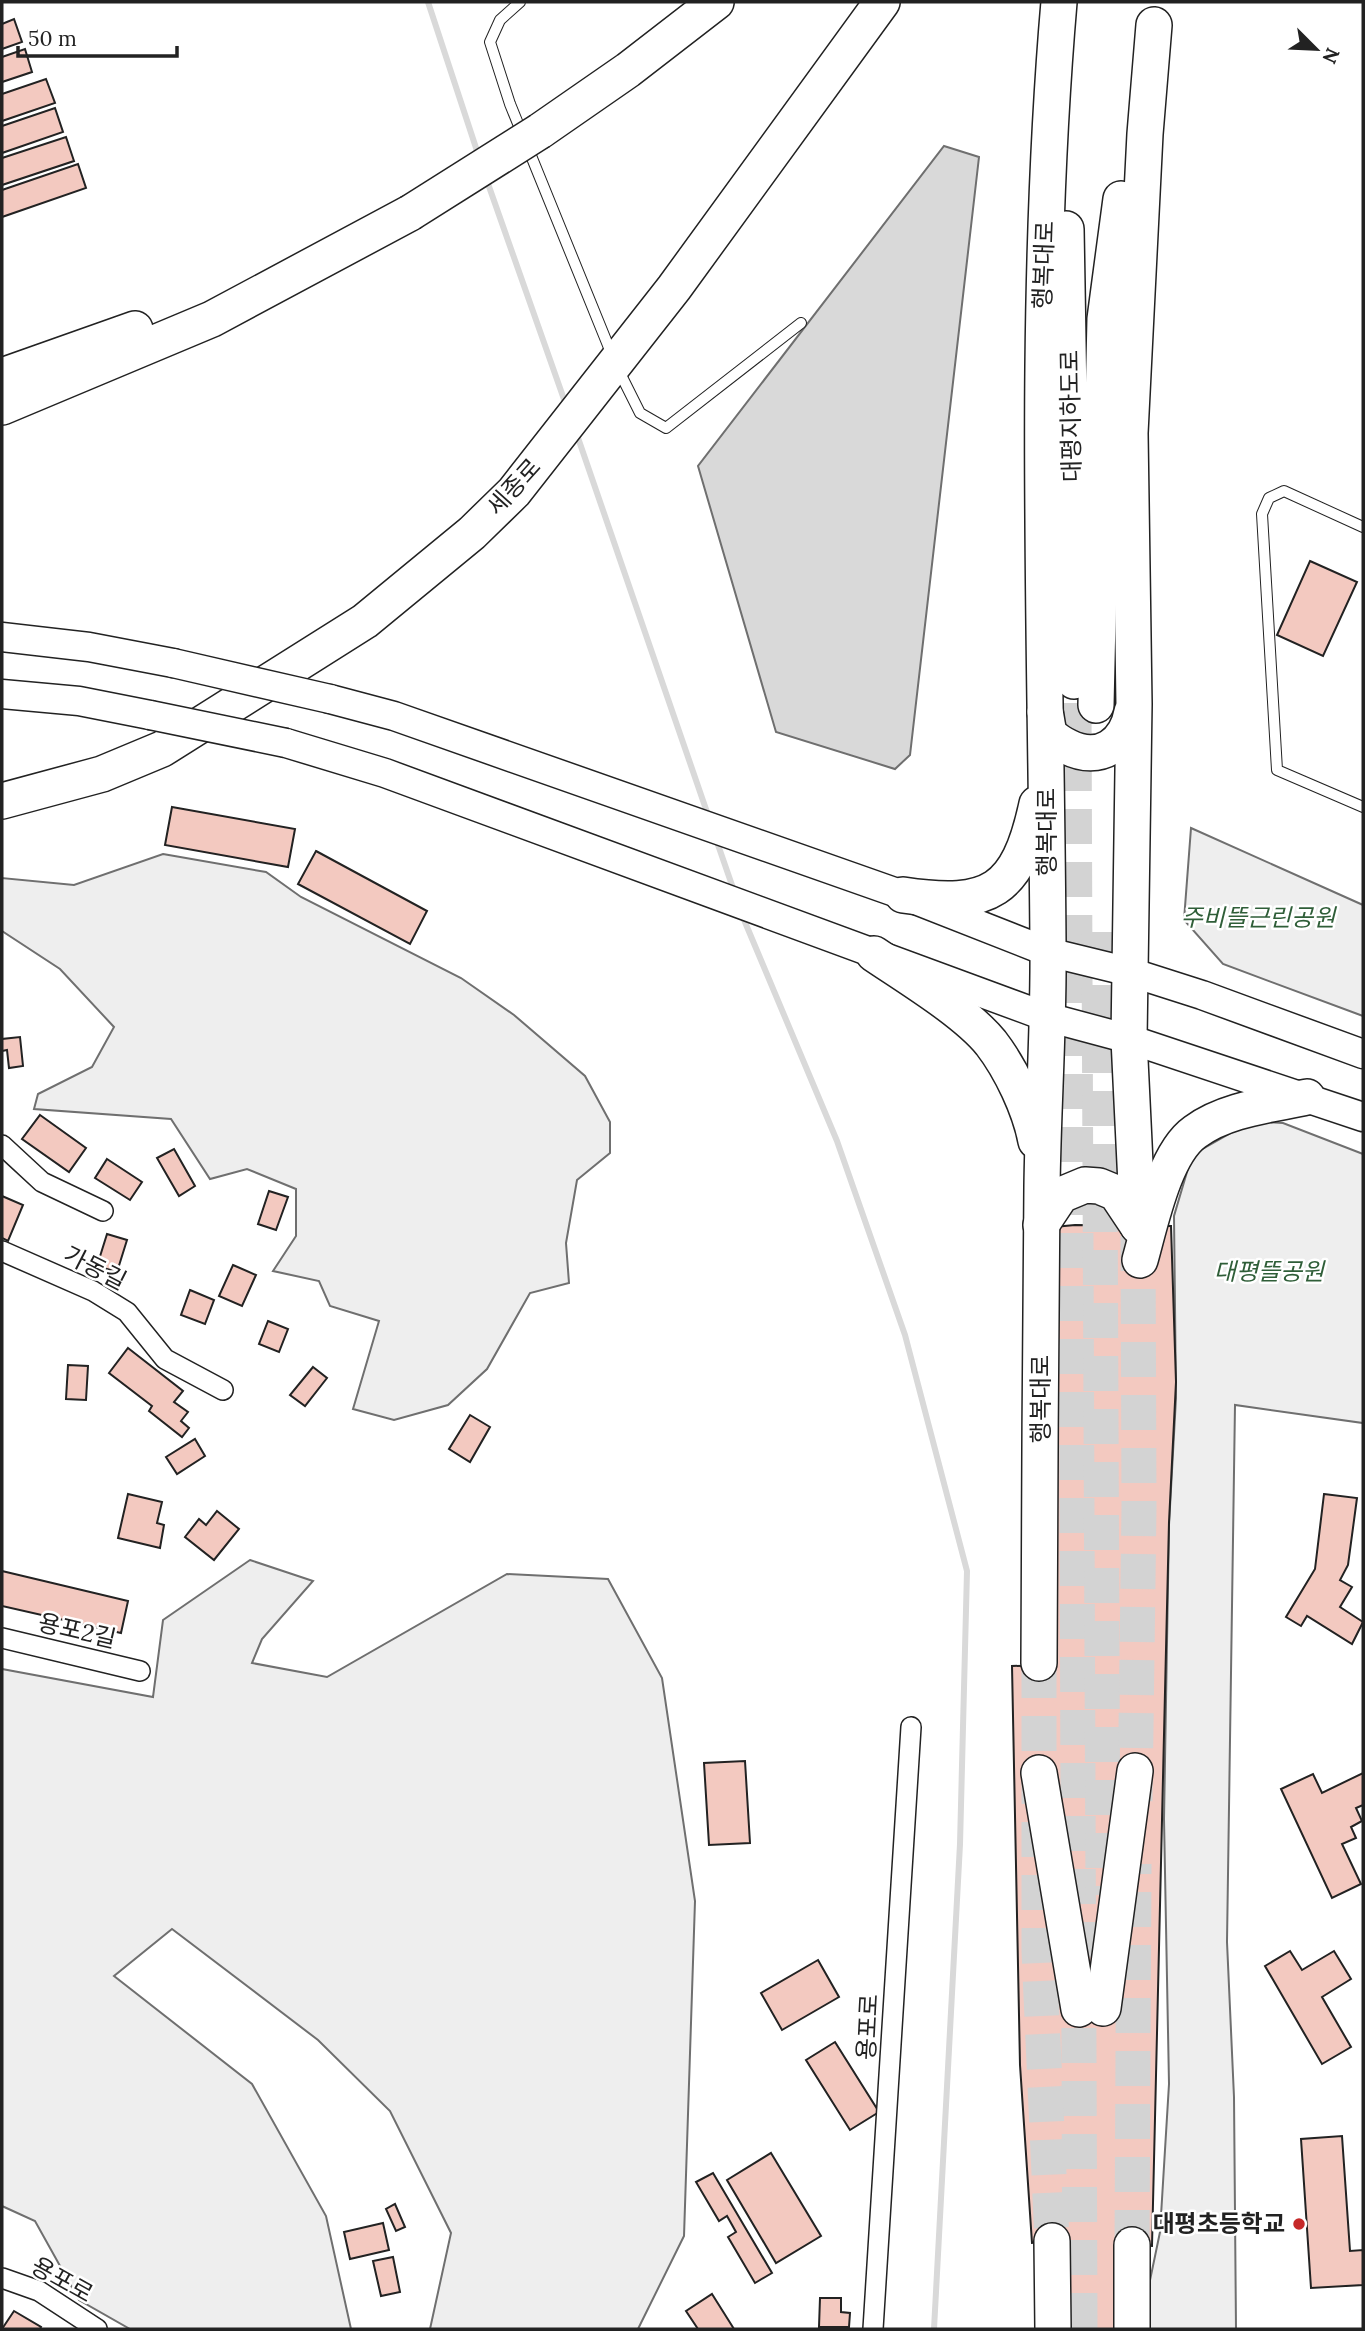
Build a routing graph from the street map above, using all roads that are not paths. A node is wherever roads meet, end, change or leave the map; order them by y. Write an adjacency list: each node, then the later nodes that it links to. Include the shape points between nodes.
1 (520, 2): 8 (lane, via 500,20 490,42 510,104)
2 (716, 2): 6 (highway, bridge, via 628,71 540,131 410,213)
3 (882, 2): 8 (highway, 세종로)
4 (1059, 2): 15 (highway, 대평지하도로, via 1070,337)
5 (1157, 14): 14 (highway, via 1145,134 1130,433); 15 (highway, 대평지하도로, via 1128,146 1105,319)
6 (341, 250): 9 (highway); 10 (highway, via 212,319)
7 (801, 323): 8 (lane, via 666,428 640,413)
8 (616, 364): 17 (highway, 세종로, via 514,492 424,575 365,621 162,749 102,775)
9 (2, 376)
10 (2, 407)
11 (1363, 527): 18 (lane, via 1284,491 1269,498 1262,514 1277,770)
12 (2, 637): 19 (street, bridge, via 173,663 394,716)
13 (2, 694): 21 (street, bridge, via 79,701 286,743 386,773)
14 (1134, 704): 15 (highway, via 1128,730 1118,743 1091,753 1075,751 1049,733); 22 (highway)
15 (1072, 707): 16 (highway, 행복대로)
16 (1047, 748): 19 (highway, via 1032,830 1016,866 995,890 945,901); 20 (highway, 행복대로)
17 (2, 801)
18 (1363, 807)
19 (903, 895): 20 (street)
20 (1048, 952): 22 (street); 23 (highway, 행복대로)
21 (874, 954): 23 (street); 29 (highway, via 936,996 990,1043 1033,1125)
22 (1130, 972): 24 (highway); 25 (street)
23 (1047, 1017): 24 (street); 29 (highway, 행복대로)
24 (1129, 1039): 26 (street); 32 (highway)
25 (1363, 1054)
26 (1307, 1097): 27 (street); 32 (highway, via 1245,1110 1192,1133 1180,1148)
27 (1363, 1117)
28 (2, 1145): 30 (street, via 42,1182)
29 (1042, 1172): 31 (highway, 행복대로)
30 (103, 1211)
31 (1041, 1225): 32 (highway, via 1061,1195 1085,1185 1099,1186 1116,1193); 36 (highway, 행복대로)
32 (1139, 1243)
33 (2, 1251): 34 (street, 가동길, via 93,1291 127,1312 164,1359)
34 (223, 1390)
35 (2, 1638): 37 (street, 용포2길)
36 (1039, 1663)
37 (140, 1671)
38 (911, 1727): 47 (street, 용포로)
39 (1135, 1770): 40 (highway, via 1091,2008)
40 (1039, 1773)
41 (1052, 2241): 48 (highway)
42 (1132, 2245): 49 (highway)
43 (2, 2263): 45 (street)
44 (2, 2278): 45 (street, 용포로)
45 (39, 2291): 46 (street, 용포로)
46 (97, 2329)
47 (873, 2329)
48 (1053, 2329)
49 (1132, 2329)

